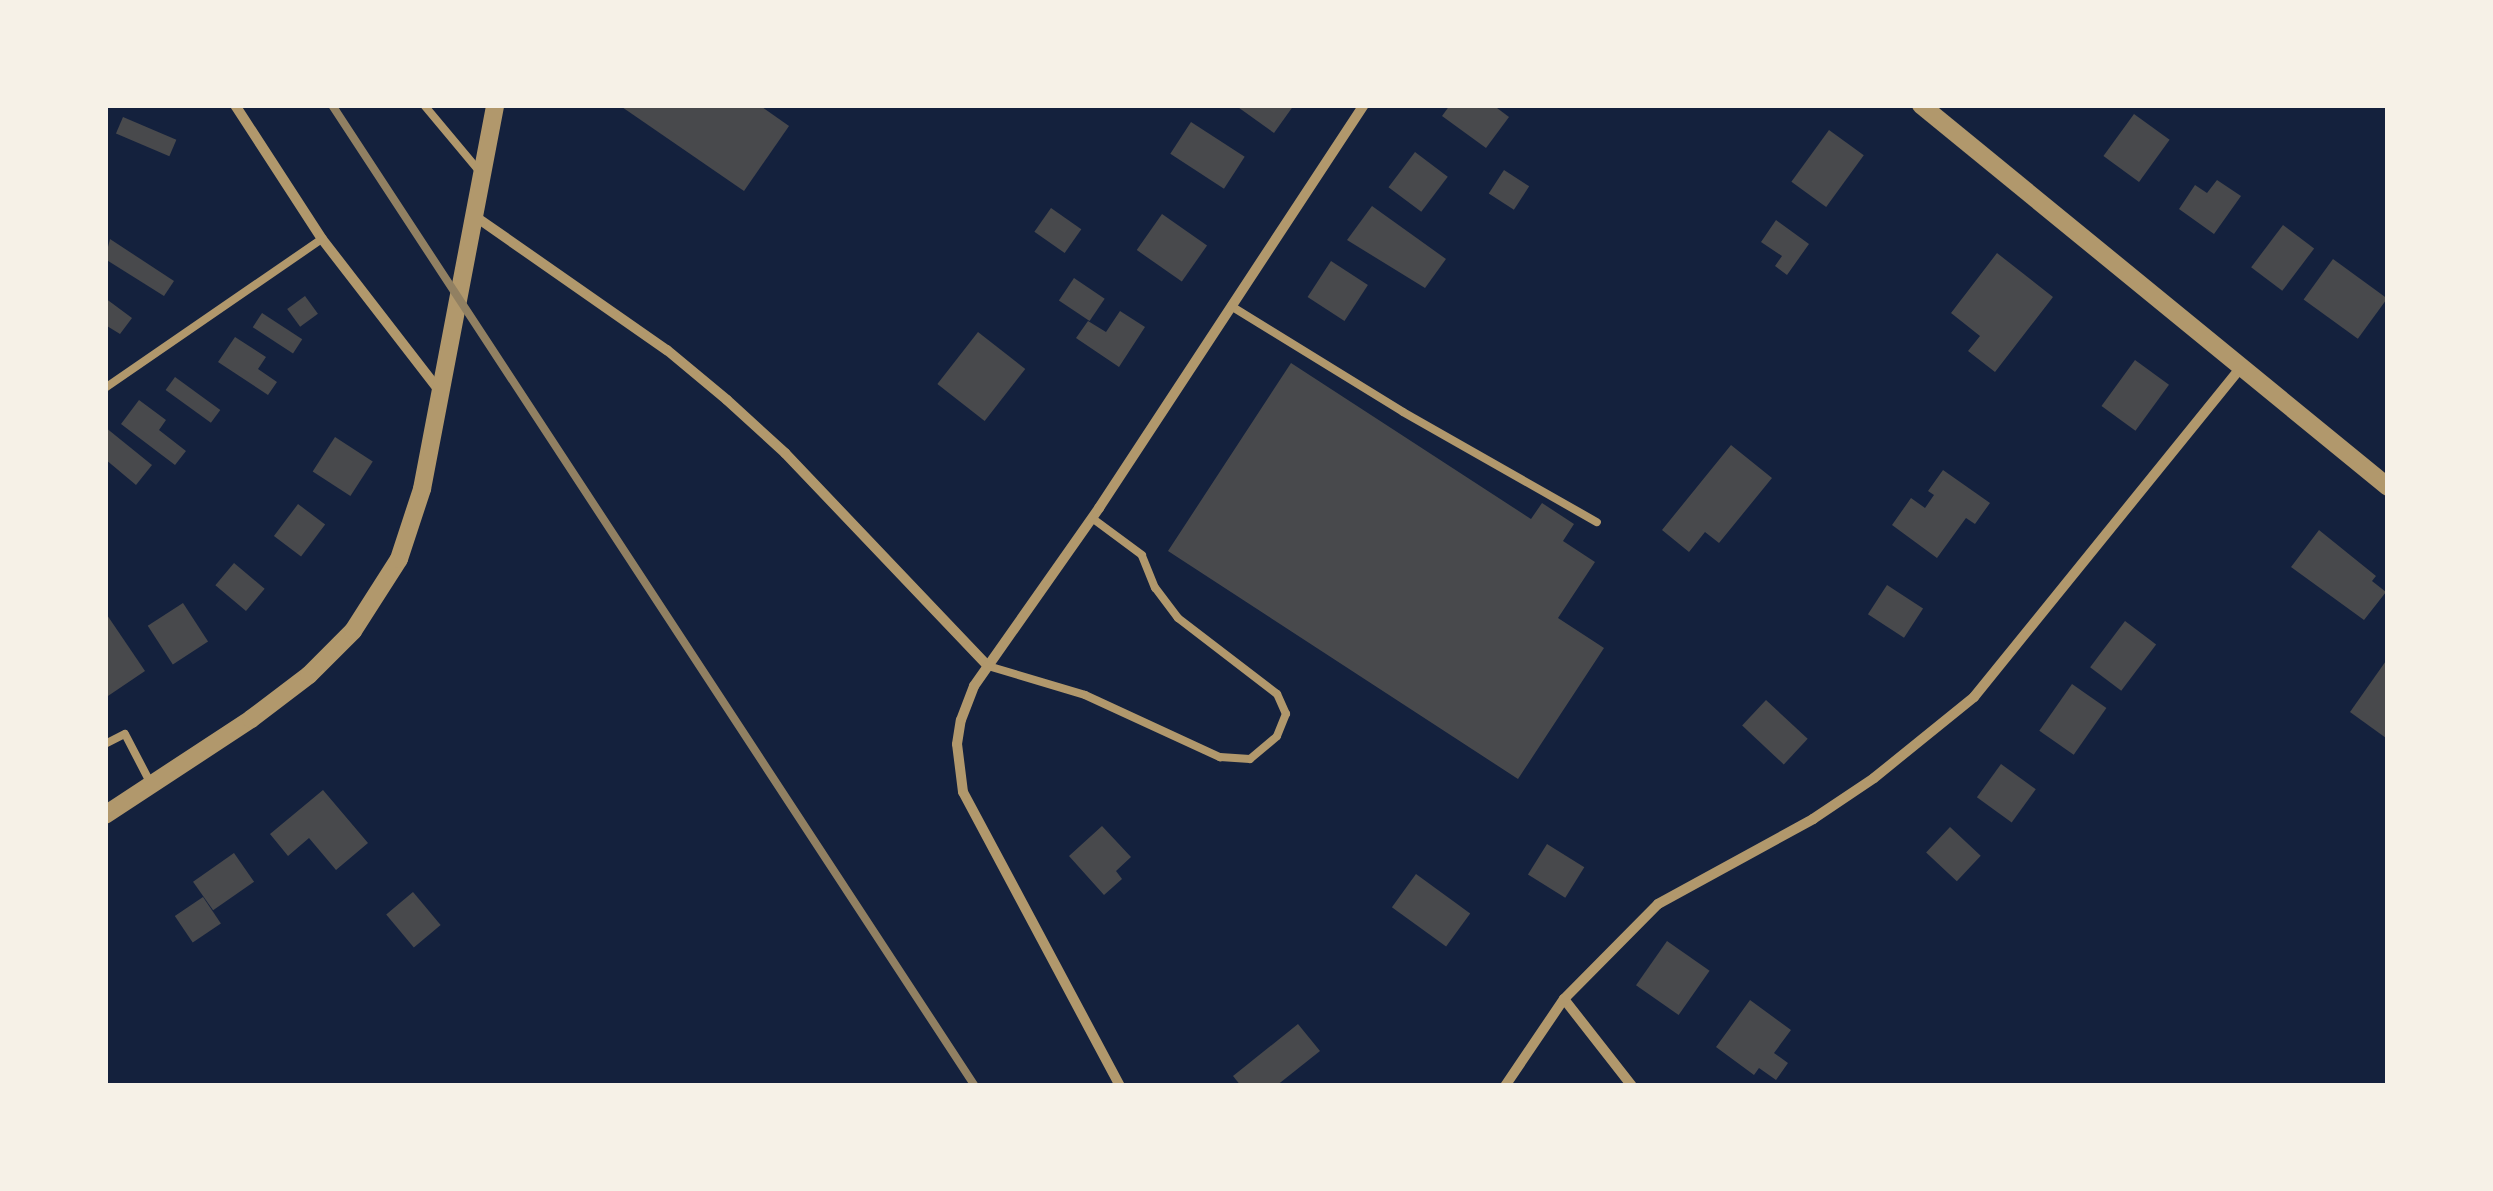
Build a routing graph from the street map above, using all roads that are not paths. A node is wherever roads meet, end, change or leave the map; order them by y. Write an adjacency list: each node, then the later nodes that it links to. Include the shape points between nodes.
1 (235, 105): 8 (street)
2 (424, 105): 6 (lane)
3 (495, 105): 6 (street)
4 (1364, 105): 9 (street)
5 (1921, 105): 10 (street)
6 (482, 176): 7 (street)
7 (476, 216): 12 (street); 16 (street, via 727,400)
8 (322, 239): 11 (lane); 12 (street)
9 (1230, 306): 14 (street); 15 (lane)
10 (2241, 367): 13 (street); 20 (street, via 1974,698 1813,818 1658,904)
11 (105, 388)
12 (442, 394): 18 (street, via 411,528 354,631 252,719)
13 (2388, 487)
14 (1092, 518): 16 (street); 16 (lane, via 1142,556 1178,618 1277,694 1286,714 1277,736 1250,760 1220,757 1085,695)
15 (1597, 522)
16 (988, 666): 21 (street, via 961,720 963,792)
17 (105, 744): 18 (lane, via 125,734)
18 (152, 786): 19 (street)
19 (105, 815)
20 (1564, 999): 22 (street); 23 (street)
21 (1120, 1086)
22 (1505, 1086)
23 (1632, 1086)

